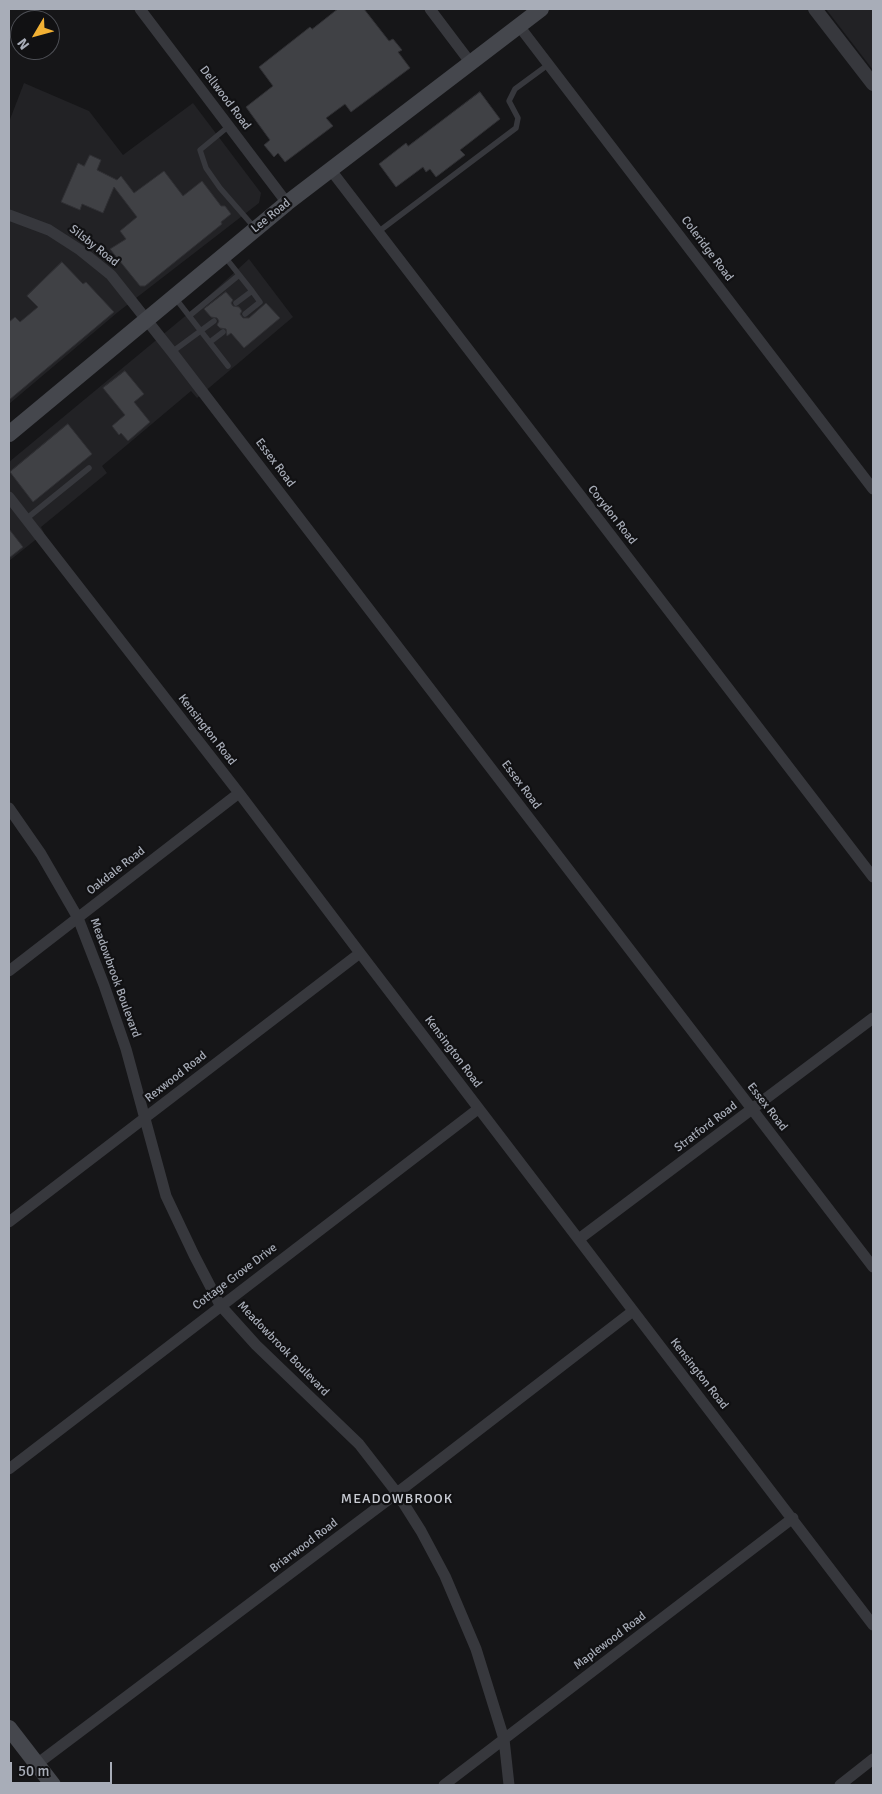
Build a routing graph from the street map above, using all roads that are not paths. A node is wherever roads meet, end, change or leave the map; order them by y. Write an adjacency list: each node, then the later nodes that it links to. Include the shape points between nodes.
1 (140, 9): 9 (street, Dellwood Road)
2 (430, 9): 6 (street)
3 (541, 9): 5 (main road, Lee Road)
4 (815, 9): 8 (street)
5 (519, 26): 6 (main road, Lee Road); 7 (street, Coleridge Road)
6 (470, 62): 10 (main road, Lee Road)
7 (548, 64): 14 (lane, via 515,88 509,101 518,118 516,128); 31 (street, Coleridge Road)
8 (873, 84)
9 (229, 126): 11 (street, Dellwood Road); 13 (lane, via 200,150 206,168 220,188)
10 (330, 169): 11 (main road, Lee Road); 14 (street, Corydon Road)
11 (287, 203): 13 (main road, Lee Road)
12 (9, 215): 22 (street, Silsby Road, via 50,230 80,250 111,275)
13 (256, 229): 15 (main road, Lee Road)
14 (378, 232): 36 (street, Corydon Road)
15 (224, 255): 16 (lane); 18 (main road, Lee Road)
16 (239, 275): 17 (lane); 21 (lane)
17 (252, 291): 19 (lane); 20 (lane, via 260,302)
18 (174, 297): 21 (lane); 22 (main road, Lee Road)
19 (236, 303)
20 (245, 314)
21 (189, 316): 24 (lane)
22 (147, 320): 27 (street, Essex Road); 29 (main road, Lee Road)
23 (214, 321): 24 (lane)
24 (200, 331): 26 (lane); 27 (lane)
25 (223, 332): 26 (lane)
26 (210, 342): 28 (lane)
27 (172, 352): 42 (street, Essex Road)
28 (228, 366)
29 (9, 434)
30 (89, 468): 33 (lane)
31 (873, 489)
32 (9, 497): 33 (street, Kensington Road)
33 (26, 519): 34 (street, Kensington Road)
34 (240, 793): 37 (street, Oakdale Road); 38 (street, Kensington Road)
35 (9, 808): 37 (street, Meadowbrook Boulevard, via 41,854)
36 (873, 877)
37 (78, 918): 39 (street, Oakdale Road); 43 (street, Meadowbrook Boulevard, via 126,1049)
38 (360, 953): 41 (street, Kensington Road); 43 (street, Rexwood Road)
39 (9, 971)
40 (873, 1018): 42 (street, Stratford Road)
41 (478, 1109): 45 (street, Kensington Road); 47 (street, Cottage Grove Drive)
42 (752, 1110): 45 (street, Stratford Road); 46 (street, Essex Road)
43 (144, 1119): 44 (street, Rexwood Road); 47 (street, Meadowbrook Boulevard, via 166,1196)
44 (9, 1222)
45 (579, 1239): 48 (street, Kensington Road)
46 (873, 1267)
47 (220, 1305): 49 (street, Cottage Grove Drive); 50 (street, Meadowbrook Boulevard, via 359,1444)
48 (633, 1311): 50 (street, Briarwood Road); 51 (street, Kensington Road)
49 (9, 1469)
50 (397, 1493): 54 (street, Meadowbrook Boulevard, via 422,1531 445,1576 476,1649); 56 (street, Briarwood Road)
51 (792, 1518): 52 (street, Kensington Road); 54 (street, Maplewood Road)
52 (873, 1625)
53 (9, 1728): 56 (main road)
54 (504, 1739): 58 (street, Maplewood Road); 59 (street, Meadowbrook Boulevard)
55 (873, 1759): 60 (street)
56 (37, 1764): 57 (main road)
57 (53, 1785)
58 (444, 1785)
59 (509, 1785)
60 (840, 1785)

